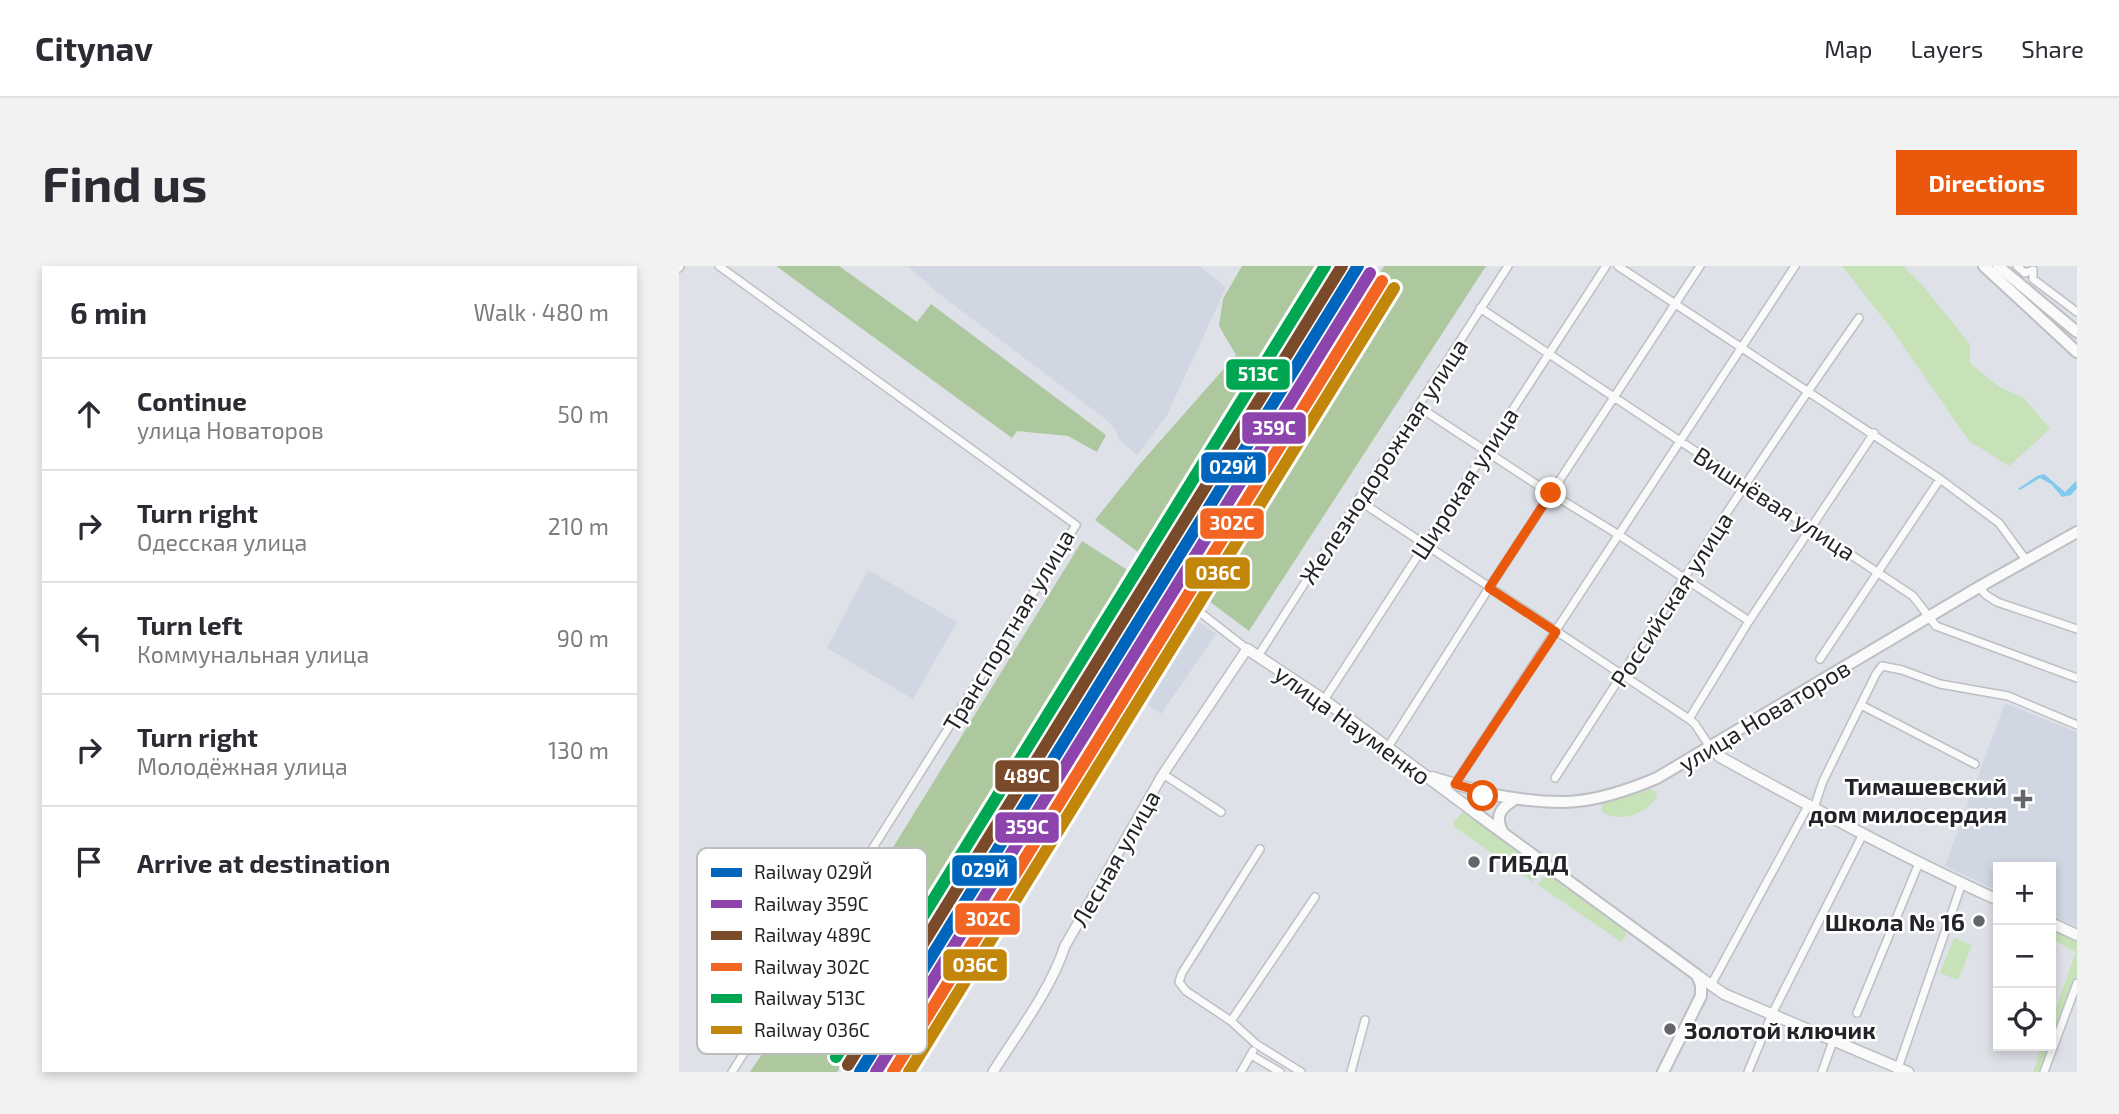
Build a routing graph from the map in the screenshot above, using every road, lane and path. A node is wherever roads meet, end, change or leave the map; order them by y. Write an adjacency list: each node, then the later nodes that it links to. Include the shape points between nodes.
1 (719, 266): 66 (street, Транспортная улица, via 1076,526)
2 (1508, 266): 12 (street, Железнодорожная улица)
3 (1606, 266): 18 (street, Широкая улица)
4 (1618, 266): 11 (street)
5 (1700, 266): 11 (street)
6 (1795, 266): 16 (street)
7 (1984, 266): 17 (main road)
8 (1998, 266): 15 (main road)
9 (2017, 266): 10 (street, via 2025,273)
10 (2034, 268): 13 (street, via 2033,279)
11 (1675, 304): 16 (street); 20 (street)
12 (1480, 308): 18 (street, Вишнёвая улица); 21 (street, Железнодорожная улица)
13 (2077, 312)
14 (1859, 318): 19 (street, Российская улица)
15 (2077, 332)
16 (1741, 347): 19 (street); 23 (street)
17 (2077, 352)
18 (1548, 353): 20 (street, Вишнёвая улица); 24 (street, Широкая улица)
19 (1808, 390): 22 (street); 26 (street, Российская улица)
20 (1614, 397): 23 (street, Вишнёвая улица); 27 (street)
21 (1419, 407): 24 (street); 28 (street, Железнодорожная улица)
22 (1874, 433): 25 (street); 29 (street)
23 (1679, 440): 26 (street, Вишнёвая улица); 31 (street)
24 (1486, 450): 27 (street); 32 (street, Широкая улица)
25 (1940, 479): 33 (street, via 1999,523); 34 (street)
26 (1746, 484): 29 (street, Вишнёвая улица); 35 (street, Российская улица)
27 (1551, 493): 31 (street); 37 (street)
28 (1358, 500): 32 (street); 44 (street, Железнодорожная улица)
29 (1812, 527): 34 (street, Вишнёвая улица); 40 (street)
30 (2077, 532): 33 (main road, улица Новаторов)
31 (1619, 534): 35 (street); 42 (street)
32 (1424, 544): 37 (street); 48 (street, Широкая улица)
33 (2027, 560): 36 (main road, улица Новаторов)
34 (1878, 571): 39 (street, Вишнёвая улица, via 1913,596); 45 (street)
35 (1684, 578): 40 (street); 46 (street, Российская улица)
36 (1979, 587): 39 (main road, улица Новаторов); 41 (street, via 1997,602)
37 (1489, 588): 42 (street); 52 (street)
38 (1179, 596): 43 (street, улица Науменко)
39 (1928, 617): 47 (street, Вишнёвая улица, via 1936,626); 53 (main road, улица Новаторов)
40 (1749, 621): 50 (street)
41 (2077, 629)
42 (1556, 632): 46 (street); 58 (street)
43 (1247, 649): 44 (main road, улица Науменко); 55 (street, Лесная улица)
44 (1258, 656): 48 (main road, улица Науменко)
45 (1820, 659)
46 (1622, 674): 50 (street); 57 (street, Российская улица)
47 (2077, 678)
48 (1324, 700): 52 (main road, улица Науменко)
49 (1861, 705): 51 (street, via 1882,666 1940,684 2008,696); 54 (street); 61 (street)
50 (1689, 719): 53 (street)
51 (2077, 725)
52 (1388, 747): 56 (main road, улица Науменко)
53 (1710, 747): 60 (main road, улица Новаторов, via 1657,778 1605,797 1567,803); 61 (main road)
54 (1975, 764)
55 (1163, 774): 62 (street); 86 (street, Лесная улица, via 1047,986)
56 (1427, 775): 58 (main road, улица Новаторов); 63 (main road, улица Науменко)
57 (1555, 778)
58 (1455, 784): 59 (main road, улица Новаторов)
59 (1489, 794): 60 (main road, улица Новаторов); 63 (main road, via 1476,802); 64 (main road, via 1496,802)
60 (1515, 799): 64 (main road)
61 (1811, 807): 65 (main road); 75 (street)
62 (1221, 812)
63 (1477, 814): 64 (main road, улица Науменко)
64 (1496, 819): 75 (main road, via 1504,833 1697,975)
65 (1863, 834): 68 (main road); 77 (street)
66 (873, 848)
67 (1260, 849): 79 (street, via 1179,982)
68 (1919, 863): 69 (main road); 76 (street)
69 (1962, 883): 71 (main road); 84 (street)
70 (1315, 897): 79 (street)
71 (1993, 898)
72 (2055, 925): 73 (main road)
73 (2077, 935)
74 (2077, 983): 94 (street)
75 (1706, 989): 77 (main road); 91 (main road)
76 (1857, 1013)
77 (1772, 1014): 80 (main road); 92 (street)
78 (1365, 1020): 90 (street)
79 (1231, 1021): 81 (street)
80 (1833, 1041): 84 (main road); 93 (street)
81 (1256, 1044): 83 (street); 89 (street)
82 (743, 1054): 85 (street, Транспортная улица)
83 (1251, 1055): 87 (street); 88 (street)
84 (1901, 1071)
85 (732, 1072)
86 (993, 1072)
87 (1241, 1072)
88 (1280, 1072)
89 (1301, 1072)
90 (1351, 1072)
91 (1663, 1072)
92 (1748, 1072)
93 (1822, 1072)
94 (2043, 1072)

